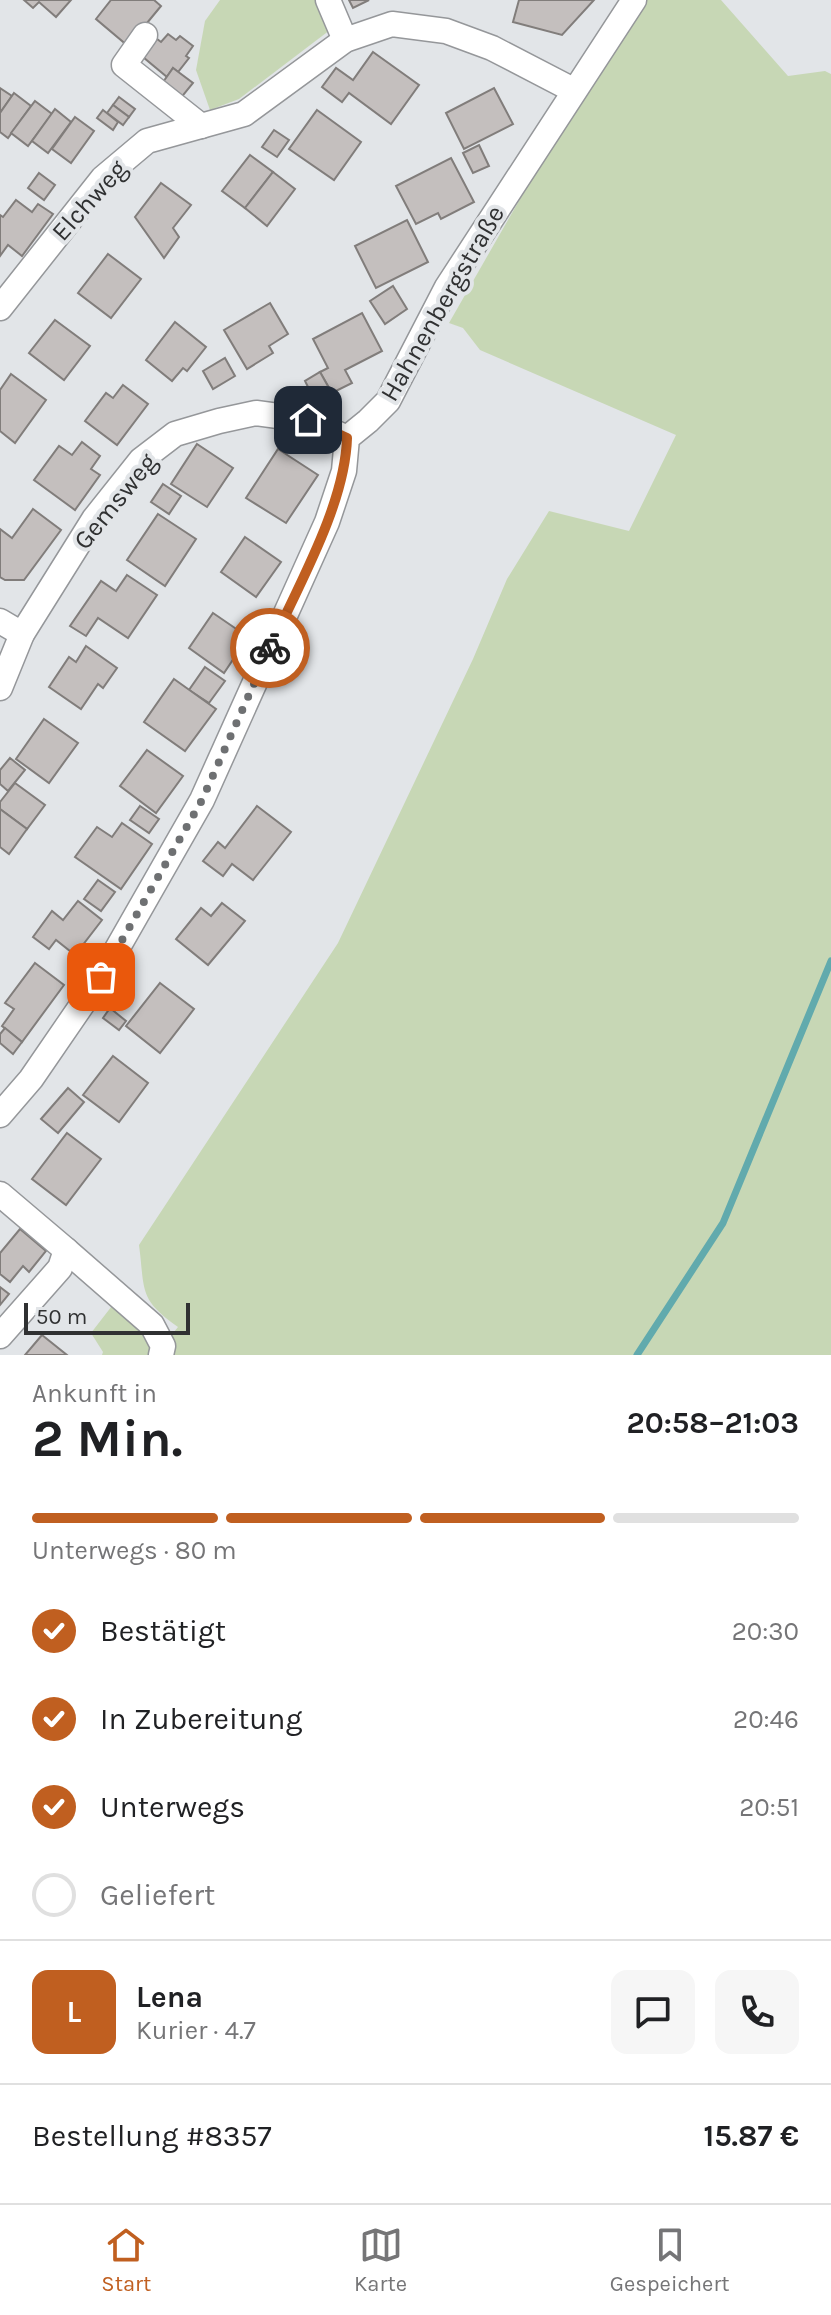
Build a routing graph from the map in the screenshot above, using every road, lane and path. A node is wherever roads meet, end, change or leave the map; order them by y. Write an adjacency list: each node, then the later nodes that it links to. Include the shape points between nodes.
1 (328, 0): 4 (street)
2 (634, 0): 5 (street, Hahnenbergstraße)
3 (145, 35): 6 (street, via 124,65)
4 (345, 40): 5 (street, Elchweg, via 392,24 446,31); 6 (street, Elchweg, via 244,114)
5 (573, 90): 8 (street, Hahnenbergstraße, via 447,287 388,401)
6 (201, 126): 7 (street, Elchweg, via 147,141 103,178)
7 (0, 308)
8 (347, 438): 10 (street, Gemsweg, via 308,420 256,413 175,434 141,460 94,519); 12 (street, via 344,471 327,522 202,800 101,977)
9 (0, 621): 10 (street)
10 (22, 634): 11 (street, Gemsweg)
11 (0, 688)
12 (0, 1115)
13 (0, 1194): 14 (street)
14 (66, 1250): 15 (street, via 60,1268); 16 (street, via 152,1325 163,1346)
15 (0, 1336)
16 (161, 1355)

